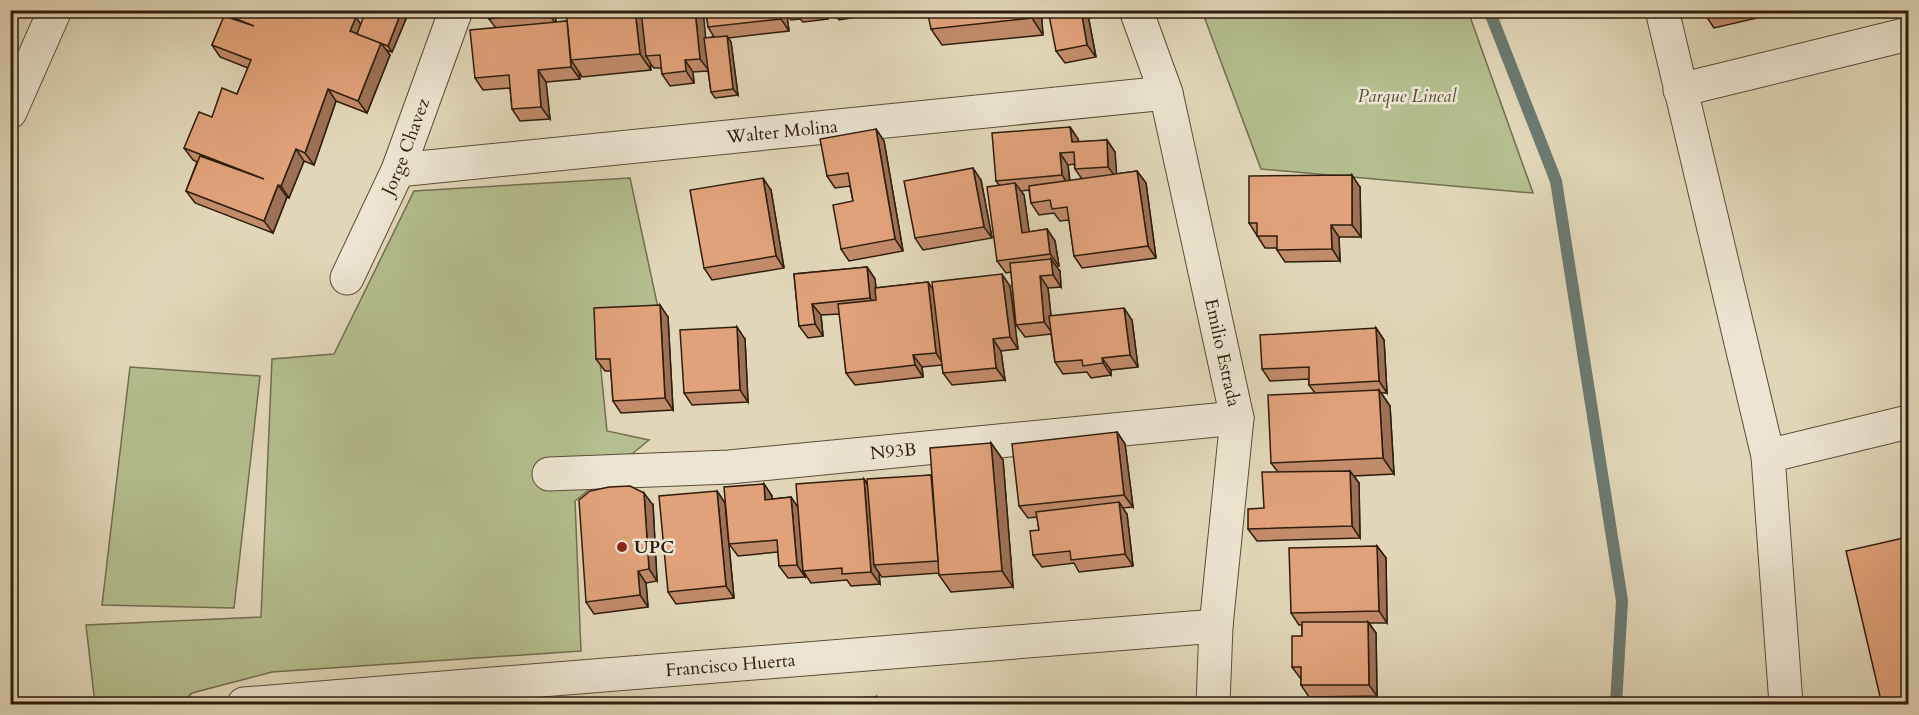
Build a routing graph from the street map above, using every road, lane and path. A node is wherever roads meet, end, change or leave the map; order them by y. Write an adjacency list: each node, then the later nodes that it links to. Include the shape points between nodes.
1 (55, 10): 8 (street)
2 (456, 10): 9 (street, Jorge Chavez)
3 (1136, 10): 7 (street, Emilio Estrada)
4 (1662, 10): 6 (street)
5 (1908, 34): 6 (street)
6 (1680, 90): 13 (street)
7 (1166, 93): 9 (street, Walter Molina); 11 (street, Emilio Estrada)
8 (10, 112)
9 (398, 170): 10 (street, Jorge Chavez)
10 (347, 278)
11 (1237, 418): 14 (street, N93B, via 729,467); 15 (street, Emilio Estrada)
12 (1908, 422): 13 (street)
13 (1768, 456): 18 (street)
14 (549, 474)
15 (1216, 626): 16 (street, Francisco Huerta); 17 (street, Emilio Estrada)
16 (244, 705)
17 (1213, 705)
18 (1786, 705)

